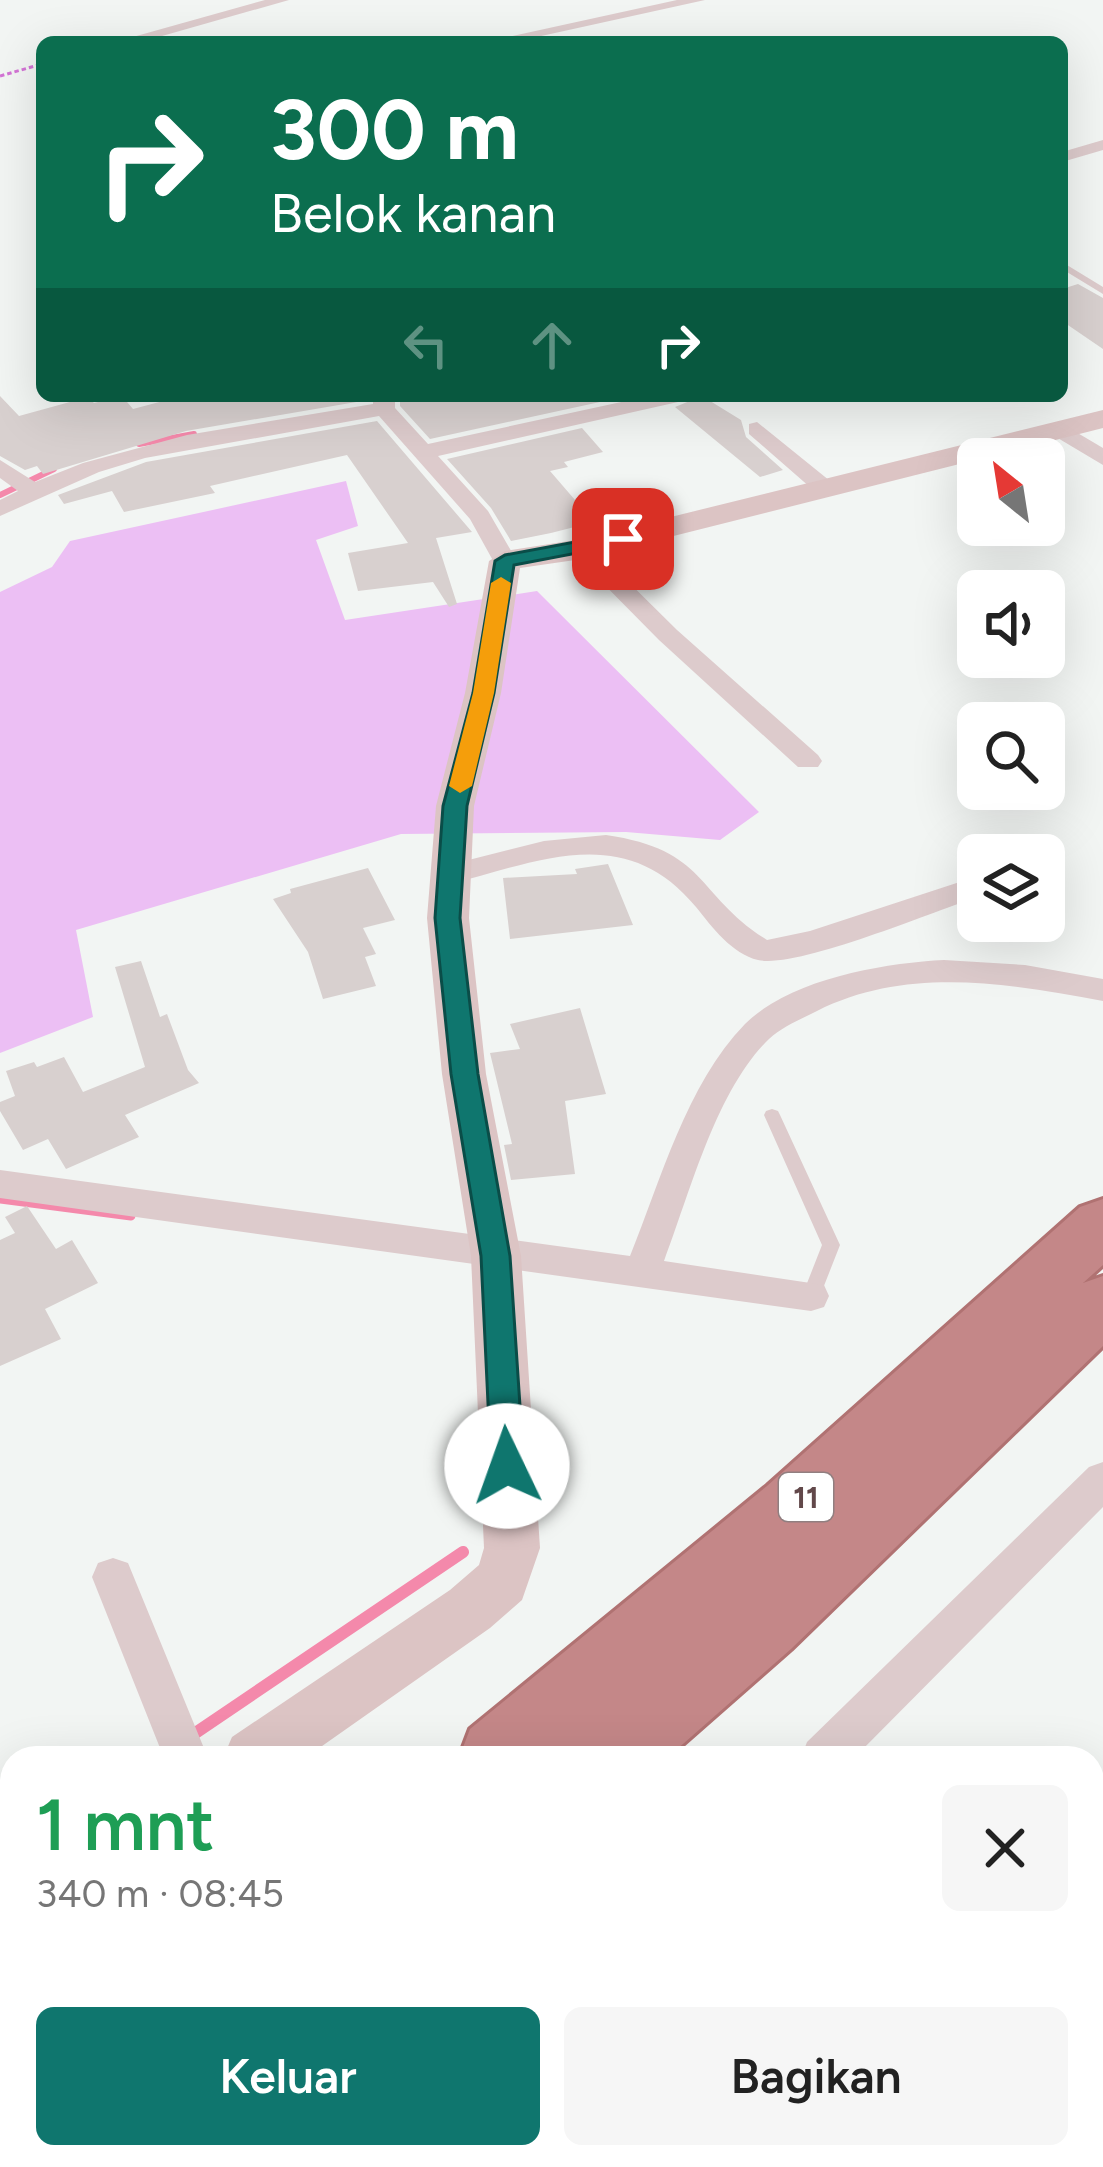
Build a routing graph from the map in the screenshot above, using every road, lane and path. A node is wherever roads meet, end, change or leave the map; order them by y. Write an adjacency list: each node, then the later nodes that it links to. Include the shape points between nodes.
1 (282, 0): 3 (street)
2 (698, 0): 4 (street)
3 (146, 36)
4 (521, 36)
5 (36, 66): 6 (path)
6 (0, 76)
7 (1103, 145): 8 (street)
8 (1068, 156)
9 (1068, 269): 10 (lane)
10 (1103, 291)
11 (300, 402): 15 (street)
12 (384, 402): 15 (street); 18 (street)
13 (651, 402): 18 (street)
14 (1103, 419): 17 (main road)
15 (314, 421): 21 (street, via 118,456)
16 (757, 429): 22 (street)
17 (1059, 429): 19 (street); 22 (main road)
18 (424, 452): 25 (street, via 480,516)
19 (1103, 458)
20 (0, 467): 21 (street)
21 (32, 490): 23 (street)
22 (827, 490): 24 (main road)
23 (0, 508)
24 (582, 549): 25 (main road); 26 (street)
25 (505, 561): 27 (main road, via 455,806)
26 (808, 761)
27 (451, 874): 28 (street, via 622,842 651,850 687,877 763,951); 33 (main road, via 456,1012)
28 (957, 893)
29 (1103, 990): 34 (street, via 948,969 881,976 819,994 757,1031 711,1102)
30 (772, 1115): 35 (lane, via 831,1245)
31 (10, 1191): 33 (street)
32 (1103, 1225): 41 (highway, 11, via 793,1509)
33 (496, 1256): 34 (street); 40 (main road, via 512,1548 502,1581)
34 (641, 1274): 35 (street)
35 (811, 1296)
36 (1103, 1304): 42 (highway, 11, via 764,1624)
37 (1103, 1480): 43 (street)
38 (113, 1577): 39 (street)
39 (181, 1746)
40 (270, 1746)
41 (513, 1746)
42 (620, 1746)
43 (835, 1746)

